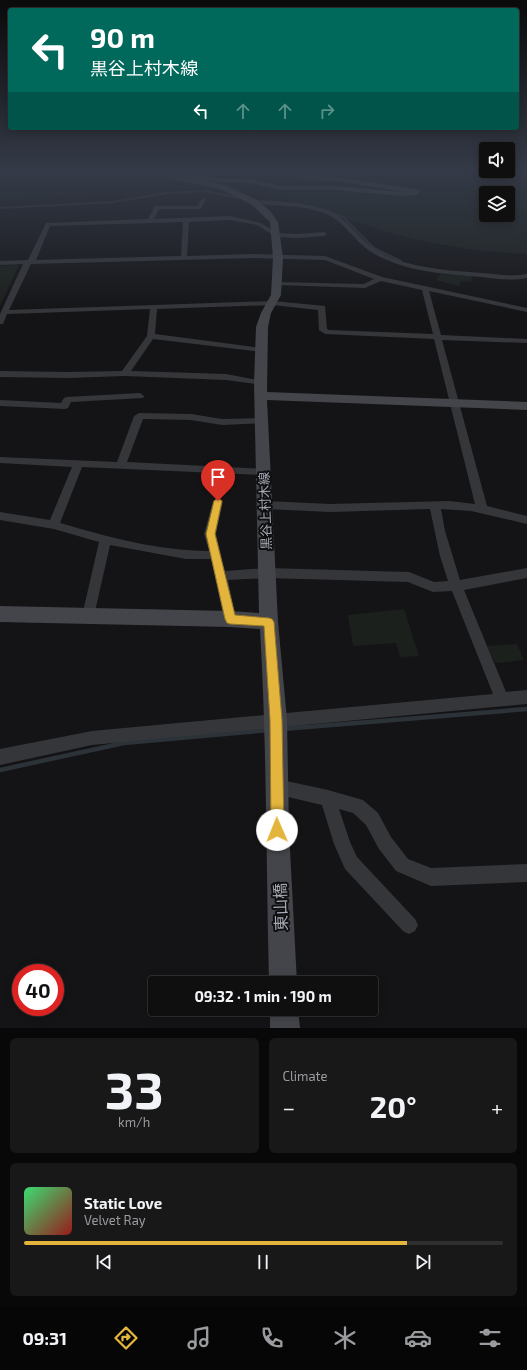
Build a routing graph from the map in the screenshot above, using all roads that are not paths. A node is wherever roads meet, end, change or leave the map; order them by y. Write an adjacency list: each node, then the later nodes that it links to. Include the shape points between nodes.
1 (209, 219): 5 (street)
2 (236, 219): 8 (street, via 259,224)
3 (272, 219): 8 (street, 黒谷上村木線)
4 (342, 219): 13 (street, via 375,252 400,263 438,272 505,278)
5 (186, 220): 6 (street); 9 (street)
6 (150, 221): 11 (street, via 48,224 33,259)
7 (324, 234): 8 (street)
8 (276, 235): 10 (street, 黒谷上村木線)
9 (184, 257): 10 (street); 11 (street)
10 (278, 258): 14 (street, via 325,258); 15 (street, 黒谷上村木線)
11 (29, 262): 12 (street); 20 (street)
12 (0, 263)
13 (527, 276)
14 (380, 279): 15 (street, via 365,286); 16 (street)
15 (277, 283): 17 (street, 黒谷上村木線)
16 (425, 289): 19 (street); 23 (street)
17 (273, 303): 18 (street); 23 (street, via 322,308 323,330 328,332); 25 (street, 黒谷上村木線, via 266,313 262,327)
18 (154, 307): 20 (street); 22 (street)
19 (527, 310)
20 (5, 312): 21 (street)
21 (0, 322)
22 (151, 336): 25 (street); 26 (street)
23 (437, 337): 24 (street); 31 (street)
24 (527, 340)
25 (262, 350): 28 (street, 黒谷上村木線)
26 (125, 373): 27 (street); 28 (street, via 226,377)
27 (0, 374)
28 (261, 389): 31 (street); 33 (street, 黒谷上村木線)
29 (140, 396): 30 (street, via 67,400 65,406)
30 (0, 403)
31 (455, 403): 32 (street); 41 (street)
32 (527, 406)
33 (263, 421): 36 (street, via 222,422 191,417 139,416); 37 (street, 黒谷上村木線)
34 (0, 460): 35 (street)
35 (79, 462): 36 (street); 44 (street)
36 (121, 464): 37 (street)
37 (264, 472): 39 (street, 黒谷上村木線)
38 (218, 501): 46 (street, via 210,534)
39 (266, 505): 40 (street, via 306,509); 47 (street, 黒谷上村木線)
40 (434, 506): 41 (street, via 467,506); 50 (street)
41 (482, 509): 43 (street)
42 (0, 516): 44 (street)
43 (527, 520)
44 (54, 525): 45 (street)
45 (105, 540): 46 (street, via 186,555); 52 (street)
46 (216, 555): 49 (street)
47 (268, 573): 49 (street); 50 (street, via 409,577 433,587); 54 (street, 黒谷上村木線)
48 (527, 573): 50 (street)
49 (220, 576): 53 (street)
50 (457, 586): 56 (street)
51 (0, 614): 52 (street)
52 (88, 616): 53 (street)
53 (230, 619): 54 (street)
54 (269, 622): 57 (street, 黒谷上村木線)
55 (527, 697): 56 (street)
56 (502, 699): 57 (street)
57 (276, 720): 58 (street, via 92,738); 59 (street, 東山橋)
58 (0, 758)
59 (277, 787): 60 (street); 63 (street, 東山橋)
60 (328, 798): 61 (street, via 357,806 372,819 402,866 430,877); 62 (street, via 342,844 351,863)
61 (527, 873)
62 (409, 925)
63 (283, 976)
64 (284, 1016): 65 (street)
65 (285, 1028)

